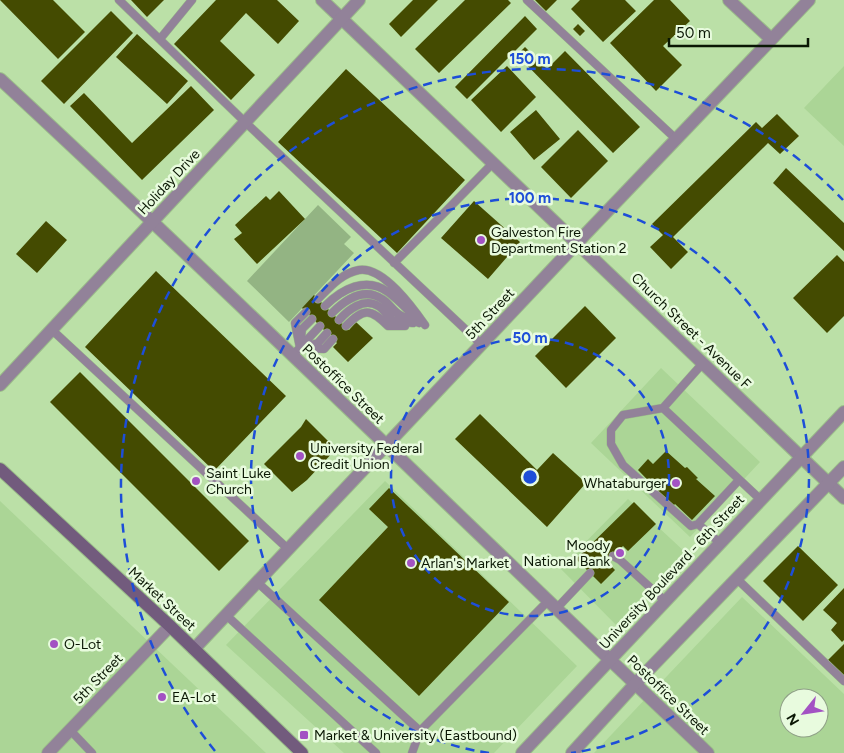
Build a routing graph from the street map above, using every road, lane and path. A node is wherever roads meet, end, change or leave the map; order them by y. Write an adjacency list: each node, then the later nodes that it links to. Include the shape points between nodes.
1 (118, 0): 9 (lane)
2 (192, 0): 9 (lane)
3 (322, 0): 8 (street, Church Street - Avenue F)
4 (360, 0): 8 (street, Holiday Drive)
5 (527, 0): 13 (lane)
6 (728, 0): 10 (street)
7 (809, 0): 10 (street, 5th Street)
8 (342, 19): 12 (street, Holiday Drive); 14 (street, Church Street - Avenue F)
9 (160, 39): 12 (lane)
10 (771, 39): 13 (street, 5th Street)
11 (0, 79): 15 (street, Postoffice Street)
12 (245, 122): 15 (street, Holiday Drive); 17 (lane)
13 (676, 139): 16 (street, 5th Street)
14 (492, 162): 16 (street, Church Street - Avenue F); 17 (lane)
15 (153, 221): 27 (street, Holiday Drive); 31 (street, Postoffice Street)
16 (576, 242): 30 (street, 5th Street); 32 (street, Church Street - Avenue F)
17 (394, 263): 30 (lane)
18 (318, 299): 24 (lane, via 346,275 368,270 404,297)
19 (325, 306): 24 (lane, via 345,289 366,284 389,293)
20 (306, 312): 31 (lane, via 295,323)
21 (332, 313): 24 (lane, via 346,300 369,294 380,298 399,314)
22 (312, 319): 31 (lane, via 302,329)
23 (339, 320): 24 (lane, via 347,311 372,303 394,320)
24 (425, 325): 26 (lane, via 388,326 370,312 358,315)
25 (320, 326): 31 (lane)
26 (346, 326)
27 (52, 329): 33 (street, Holiday Drive); 46 (lane)
28 (327, 333): 31 (lane, via 318,343)
29 (333, 339): 31 (lane, via 324,349)
30 (481, 344): 36 (street, 5th Street)
31 (296, 352): 36 (street, Postoffice Street)
32 (703, 363): 34 (lane); 37 (street, Church Street - Avenue F)
33 (0, 384)
34 (663, 408): 40 (lane); 44 (lane, via 623,414 611,430 611,444 623,465 691,526)
35 (844, 412): 37 (street, University Boulevard - 6th Street)
36 (386, 446): 46 (street, 5th Street); 52 (street, Postoffice Street)
37 (801, 457): 41 (street, Church Street - Avenue F); 43 (street, University Boulevard - 6th Street)
38 (844, 467): 41 (street)
39 (0, 469): 54 (main road, Market Street)
40 (739, 480): 43 (lane); 44 (lane)
41 (829, 483): 42 (street, Church Street - Avenue F); 49 (street)
42 (844, 498)
43 (760, 500): 45 (street, University Boulevard - 6th Street)
44 (698, 524): 45 (lane)
45 (720, 543): 51 (street, University Boulevard - 6th Street)
46 (288, 549): 50 (street, 5th Street)
47 (613, 556): 51 (lane)
48 (590, 573): 52 (lane)
49 (736, 578): 57 (lane); 58 (street)
50 (257, 582): 53 (street, 5th Street); 60 (lane)
51 (665, 601): 56 (street, University Boulevard - 6th Street)
52 (552, 605): 56 (street, Postoffice Street); 60 (lane)
53 (226, 615): 55 (street, 5th Street); 64 (lane)
54 (170, 626): 55 (main road, Market Street); 59 (street, 5th Street)
55 (194, 650): 63 (main road, Market Street)
56 (610, 660): 58 (street, Postoffice Street); 66 (street, University Boulevard - 6th Street)
57 (844, 681)
58 (635, 684): 67 (street); 68 (street, Postoffice Street)
59 (70, 730): 61 (street, 5th Street); 62 (lane)
60 (420, 732): 65 (lane)
61 (48, 753)
62 (92, 753)
63 (302, 753)
64 (376, 753)
65 (412, 753)
66 (522, 753)
67 (572, 753)
68 (708, 753)

